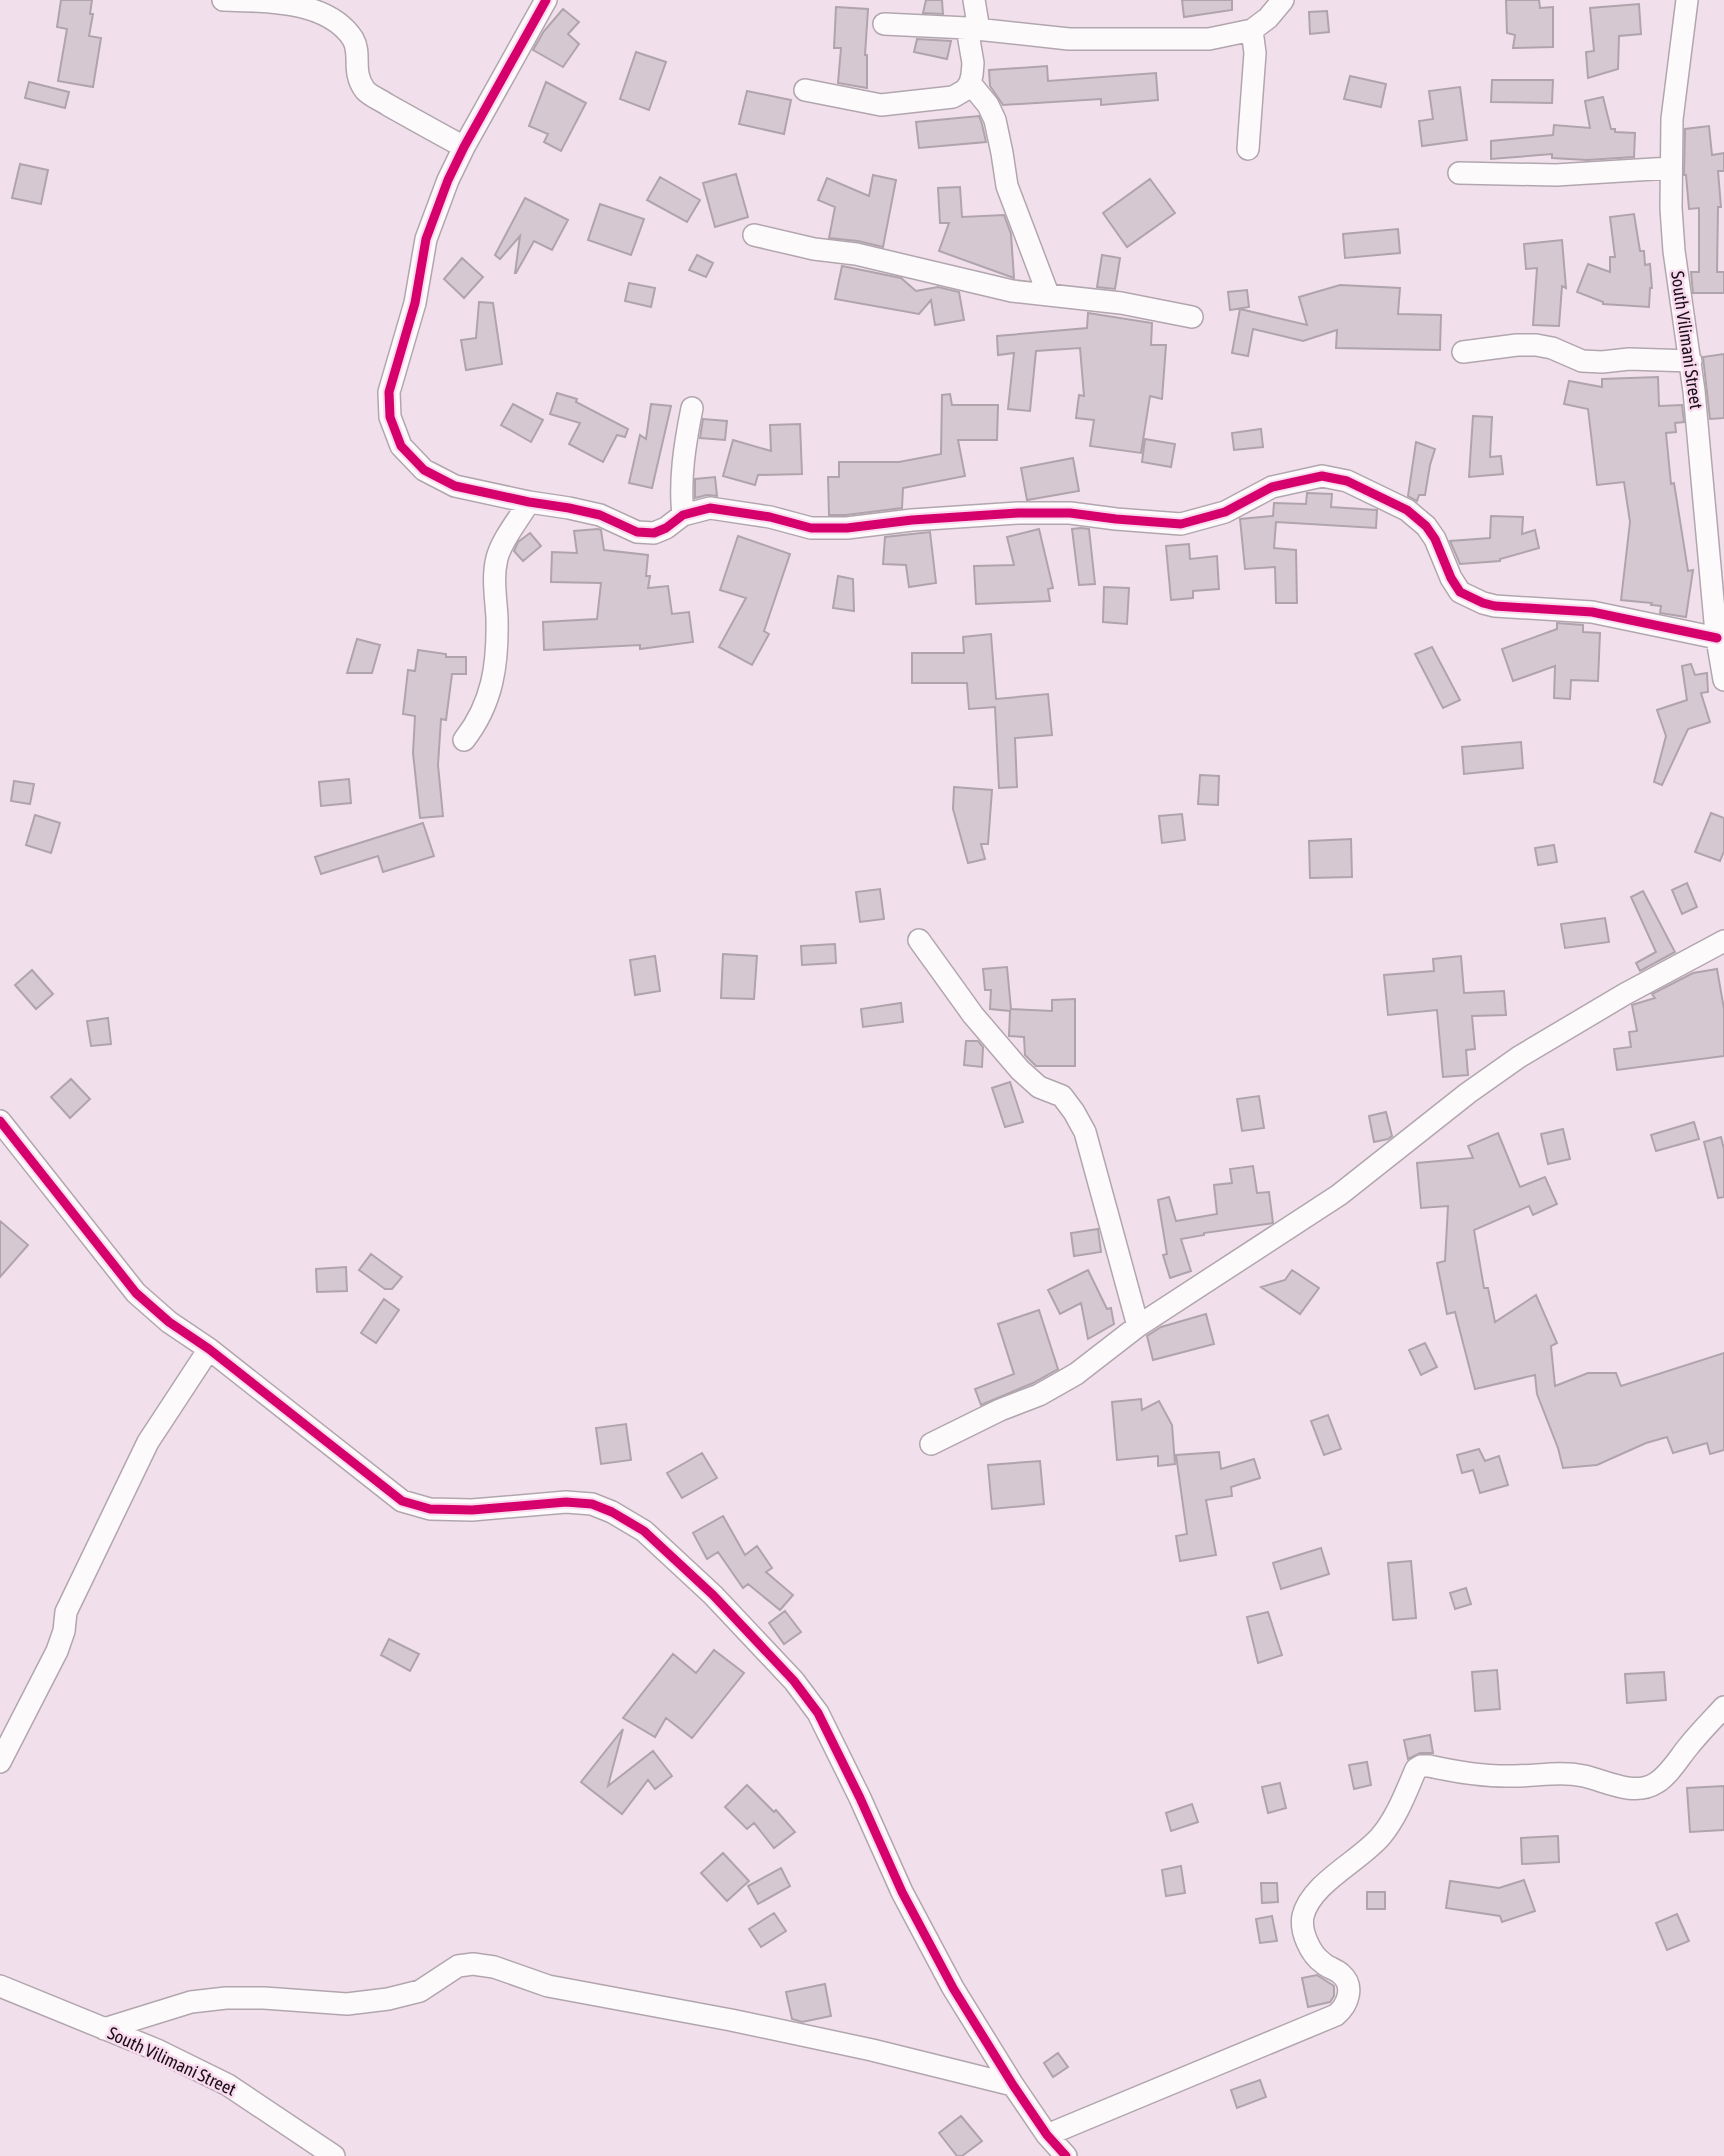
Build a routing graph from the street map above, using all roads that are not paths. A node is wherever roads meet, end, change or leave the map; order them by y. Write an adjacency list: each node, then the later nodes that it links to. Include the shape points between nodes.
1 (223, 0): 11 (street, via 287,3 316,10 337,22 353,40 356,74 367,92)
2 (546, 0): 11 (street)
3 (974, 0): 7 (street)
4 (1283, 0): 8 (street)
5 (1687, 0): 13 (street, South Vilimani Street)
6 (884, 24): 7 (street)
7 (973, 29): 8 (street, via 1069,39 1209,39); 9 (street)
8 (1252, 30): 12 (street, via 1255,53)
9 (970, 83): 10 (street, via 953,97 881,105); 16 (street, via 995,120 1007,186)
10 (805, 90)
11 (464, 147): 21 (street, via 426,239 415,303 389,392 390,417 401,446 424,470 455,486)
12 (1248, 149)
13 (1670, 168): 14 (street, via 1556,175); 19 (street, South Vilimani Street, via 1674,251)
14 (1458, 173)
15 (754, 235): 16 (street, via 1012,291)
16 (1048, 294): 17 (street)
17 (1192, 317)
18 (1463, 352): 19 (street, via 1536,345 1582,361)
19 (1690, 361): 23 (street, South Vilimani Street)
20 (692, 408): 22 (street, via 680,493)
21 (529, 502): 22 (street, via 590,513 654,533); 25 (street, via 497,556 496,656 479,721)
22 (683, 515): 23 (street, via 710,508 811,528 1018,513 1070,513 1181,524 1225,512 1272,487 1322,476 1347,481 1407,510 1435,539 1460,592 1483,604 1592,612)
23 (1719, 635): 24 (street, South Vilimani Street)
24 (1724, 680)
25 (464, 740)
26 (919, 940): 29 (street, via 1020,1070 1039,1087 1062,1096 1074,1112 1085,1132)
27 (1724, 941): 29 (street, via 1519,1057 1339,1195)
28 (0, 1121): 30 (street, via 136,1293)
29 (1138, 1326): 31 (street, via 1103,1355 1039,1395)
30 (209, 1349): 33 (street, via 148,1442 66,1612 57,1651); 36 (street, via 402,1501 430,1509 472,1510 592,1504 644,1531 713,1595 818,1713 908,1904 953,1989)
31 (931, 1444)
32 (1724, 1707): 37 (street, via 1667,1773 1647,1787 1634,1789 1562,1773 1513,1776 1429,1766 1416,1769 1380,1837 1320,1888 1306,1907 1302,1928 1312,1951 1347,1980 1345,2008)
33 (1, 1762)
34 (0, 1986): 35 (street, South Vilimani Street)
35 (104, 2028): 36 (street, via 214,1999 347,2004 388,1999 420,1990 458,1966 472,1964 548,1986 732,2020); 38 (street, South Vilimani Street, via 228,2085)
36 (1013, 2085): 37 (street)
37 (1047, 2136): 39 (street)
38 (334, 2156)
39 (1066, 2156)

